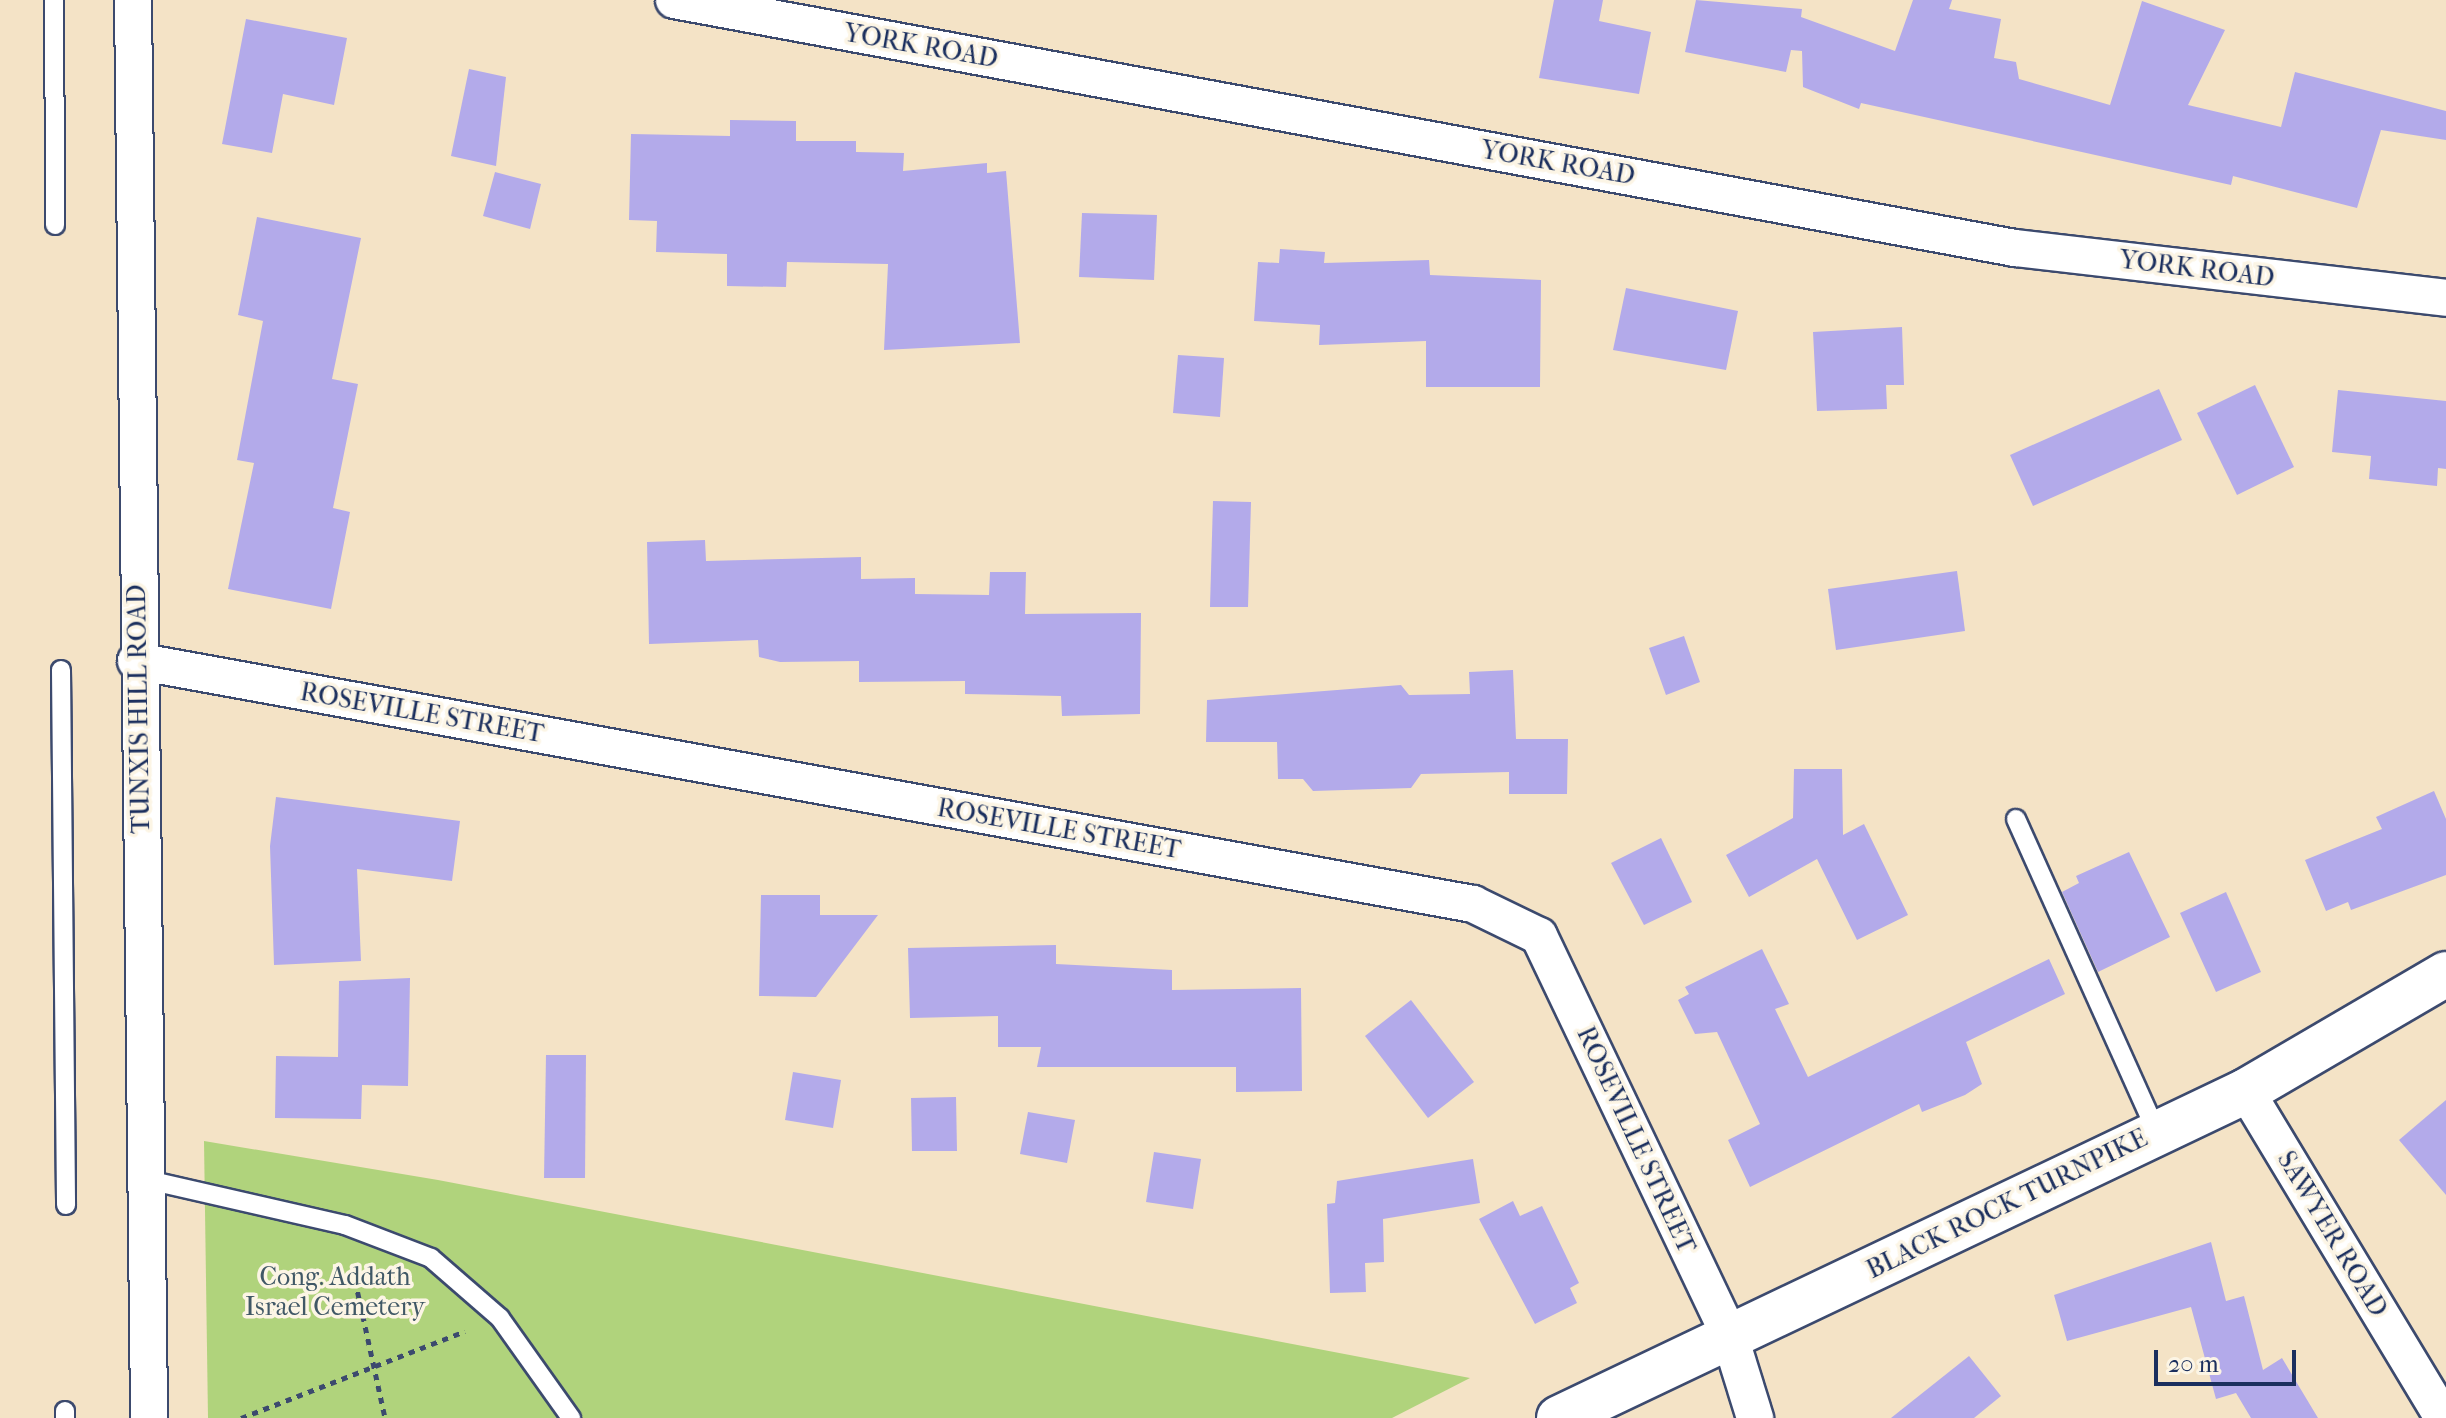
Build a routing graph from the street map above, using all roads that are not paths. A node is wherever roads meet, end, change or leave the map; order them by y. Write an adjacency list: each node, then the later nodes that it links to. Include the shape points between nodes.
1 (54, 0): 4 (lane)
2 (133, 0): 6 (street, TUNXIS HILL ROAD)
3 (674, 0): 5 (street, YORK ROAD, via 2015,248)
4 (55, 225)
5 (2446, 298)
6 (136, 661): 12 (street, TUNXIS HILL ROAD); 14 (street, ROSEVILLE STREET, via 1473,904 1539,936)
7 (61, 670): 13 (lane)
8 (2016, 819): 11 (lane)
9 (2446, 974): 10 (main road, BLACK ROCK TURNPIKE)
10 (2246, 1091): 11 (main road, BLACK ROCK TURNPIKE); 19 (street, SAWYER ROAD)
11 (2157, 1133): 14 (main road, BLACK ROCK TURNPIKE)
12 (148, 1180): 15 (street, TUNXIS HILL ROAD); 16 (lane, via 345,1225 431,1258 500,1318)
13 (66, 1205)
14 (1730, 1337): 17 (main road, BLACK ROCK TURNPIKE); 18 (street, ROSEVILLE STREET)
15 (149, 1418)
16 (571, 1418)
17 (1559, 1418)
18 (1755, 1418)
19 (2443, 1418)

